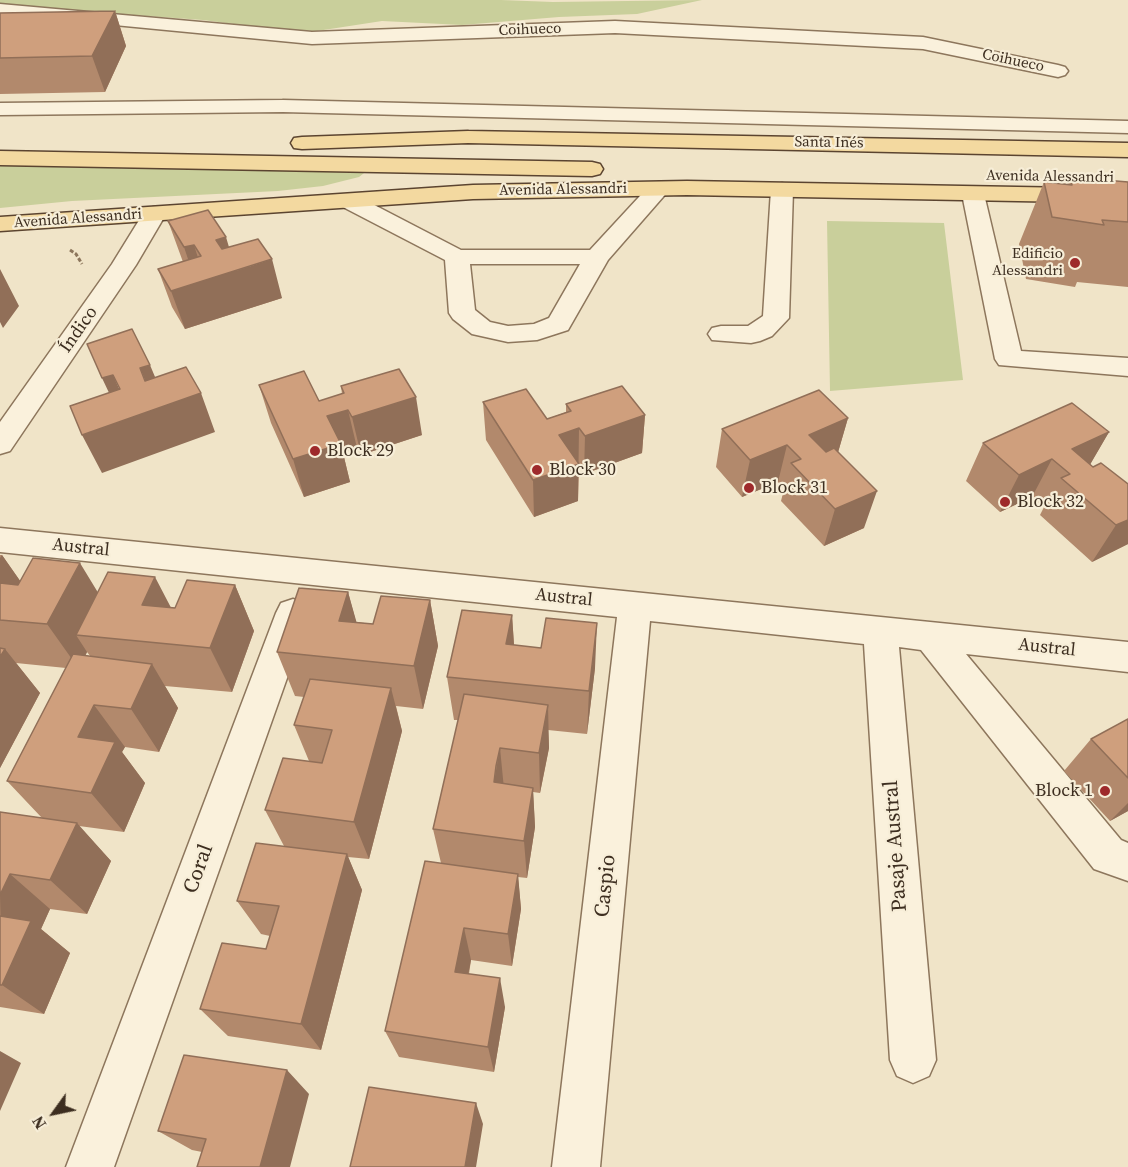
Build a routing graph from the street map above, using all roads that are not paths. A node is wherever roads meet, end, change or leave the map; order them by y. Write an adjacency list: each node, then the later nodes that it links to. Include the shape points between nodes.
1 (0, 9): 2 (street, Coihueco, via 312,38 615,27 923,43)
2 (1058, 71)
3 (0, 109): 4 (street, via 282,106)
4 (1128, 127)
5 (529, 138): 6 (main road, Santa Inés); 8 (main road, via 413,137 246,146 199,150); 9 (main road, via 464,147)
6 (1128, 150)
7 (0, 158): 8 (main road, Avenida Alessandri)
8 (161, 160): 9 (main road, Avenida Alessandri)
9 (414, 164): 10 (main road, Avenida Alessandri); 16 (main road)
10 (1128, 178)
11 (659, 189): 12 (main road, Avenida Alessandri); 15 (main road, Avenida Alessandri, via 473,192); 20 (street)
12 (782, 190): 13 (main road, Avenida Alessandri); 21 (street, via 776,318 751,335)
13 (973, 194): 14 (main road, Avenida Alessandri); 22 (street, via 1009,359)
14 (1128, 196)
15 (349, 201): 16 (main road, Avenida Alessandri); 19 (street)
16 (284, 206): 17 (main road, Avenida Alessandri)
17 (154, 213): 18 (main road, Avenida Alessandri); 23 (street, Índico, via 124,265)
18 (0, 224)
19 (457, 257): 20 (street); 20 (street, via 462,313 481,328 508,334 537,332 559,324)
20 (597, 257)
21 (720, 334)
22 (1128, 367)
23 (0, 444)
24 (0, 540): 25 (street, Austral)
25 (308, 572): 26 (street, Austral); 32 (street, Coral)
26 (635, 606): 27 (street, Austral); 33 (street, Caspio)
27 (880, 631): 28 (street, Austral); 31 (street, Pasaje Austral)
28 (930, 636): 29 (street, Austral); 30 (street, via 1108,855)
29 (1128, 657)
30 (1128, 862)
31 (913, 1060)
32 (90, 1167)
33 (576, 1167)

